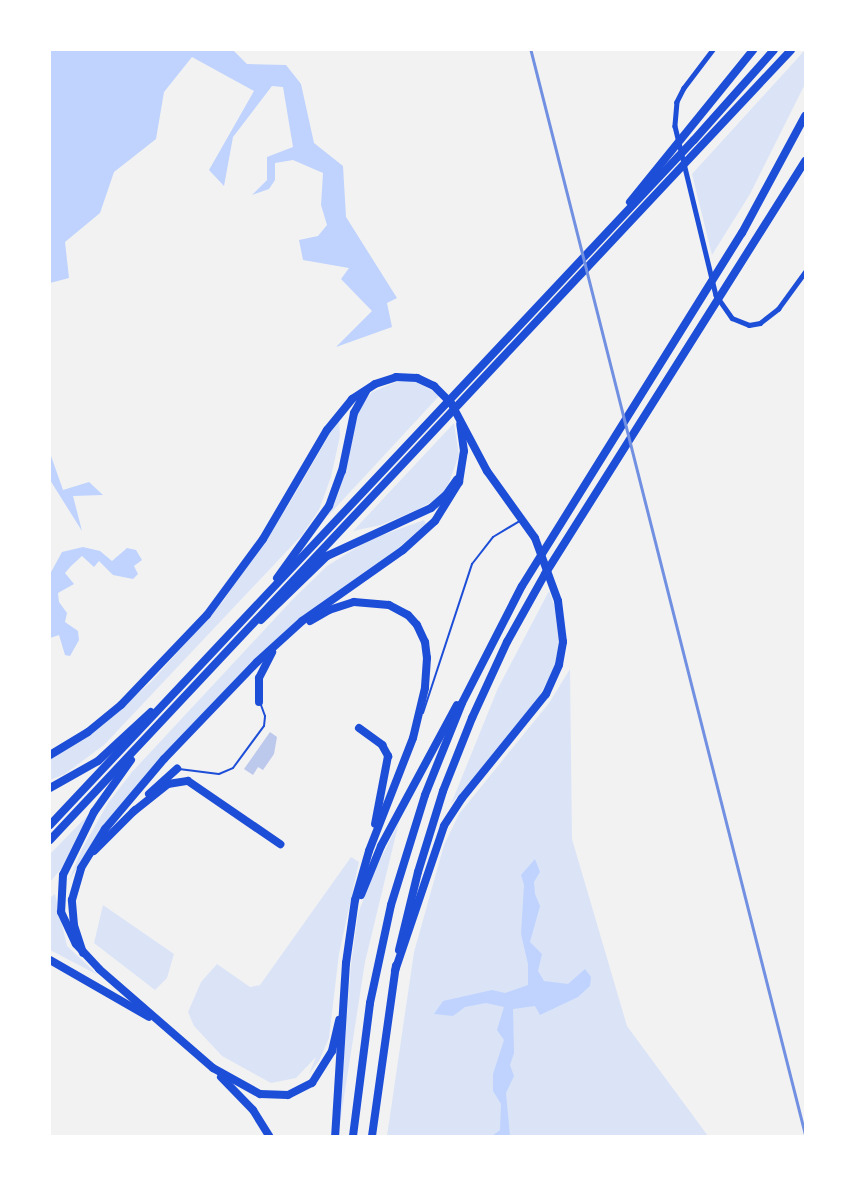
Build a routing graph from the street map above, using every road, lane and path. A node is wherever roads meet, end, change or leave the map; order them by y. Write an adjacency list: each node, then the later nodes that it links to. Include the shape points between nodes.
1 (713, 50): 10 (street, via 684,88 677,102 675,126 716,295 732,318 749,324 760,323 778,309)
2 (753, 50): 9 (highway, via 638,190)
3 (774, 50): 9 (highway)
4 (792, 50): 16 (highway)
5 (805, 116): 19 (highway, via 731,252 535,564)
6 (805, 157): 8 (highway)
7 (805, 161): 8 (highway)
8 (799, 170): 37 (highway, via 545,574 492,672 453,765 422,856)
9 (619, 219): 15 (highway)
10 (805, 272)
11 (369, 388): 12 (highway, via 396,377 422,380 444,394); 15 (highway, via 356,408 339,481 329,506); 25 (highway, via 352,399 332,422 263,539 207,616 121,705 88,732)
12 (457, 414): 13 (highway, via 464,444); 14 (highway, via 487,471)
13 (462, 470): 16 (highway, via 446,496 436,504 327,556 271,612); 17 (highway, via 456,492 429,527 403,550 314,612)
14 (524, 520): 24 (lane, via 493,537 472,564); 37 (highway, via 538,544 558,601 563,634 560,665 534,712 448,818 430,860 412,926)
15 (263, 598): 20 (highway)
16 (244, 633): 22 (highway)
17 (288, 636): 18 (highway); 24 (highway, via 329,610 354,602 382,603 408,615 423,636 427,658 425,688)
18 (276, 646): 21 (highway, via 260,678); 33 (highway, via 164,759 115,816)
19 (476, 673): 34 (highway, via 440,733 381,846); 43 (highway, via 428,787 396,888 370,1003)
20 (172, 695): 27 (highway, via 98,761); 29 (highway)
21 (259, 702): 26 (lane, via 265,716 264,726 233,768 220,774)
22 (156, 727): 30 (highway); 35 (highway, via 100,803 63,875 60,893 62,918)
23 (359, 728): 32 (highway, via 382,745 388,756)
24 (413, 738): 32 (highway)
25 (50, 755)
26 (177, 768): 28 (highway)
27 (50, 788)
28 (133, 812): 31 (highway, via 168,784 188,781); 33 (highway)
29 (50, 825)
30 (50, 840)
31 (280, 844)
32 (369, 851): 34 (highway)
33 (87, 858): 35 (highway, via 76,881 72,906)
34 (352, 919): 38 (highway)
35 (83, 953): 39 (highway)
36 (50, 960): 39 (highway, via 124,1000)
37 (395, 971): 44 (highway)
38 (344, 989): 40 (highway, via 332,1051 321,1072 306,1087 288,1095 260,1094); 42 (highway)
39 (172, 1033): 40 (highway)
40 (213, 1068): 41 (highway, via 252,1110)
41 (269, 1136)
42 (335, 1136)
43 (352, 1136)
44 (372, 1136)

